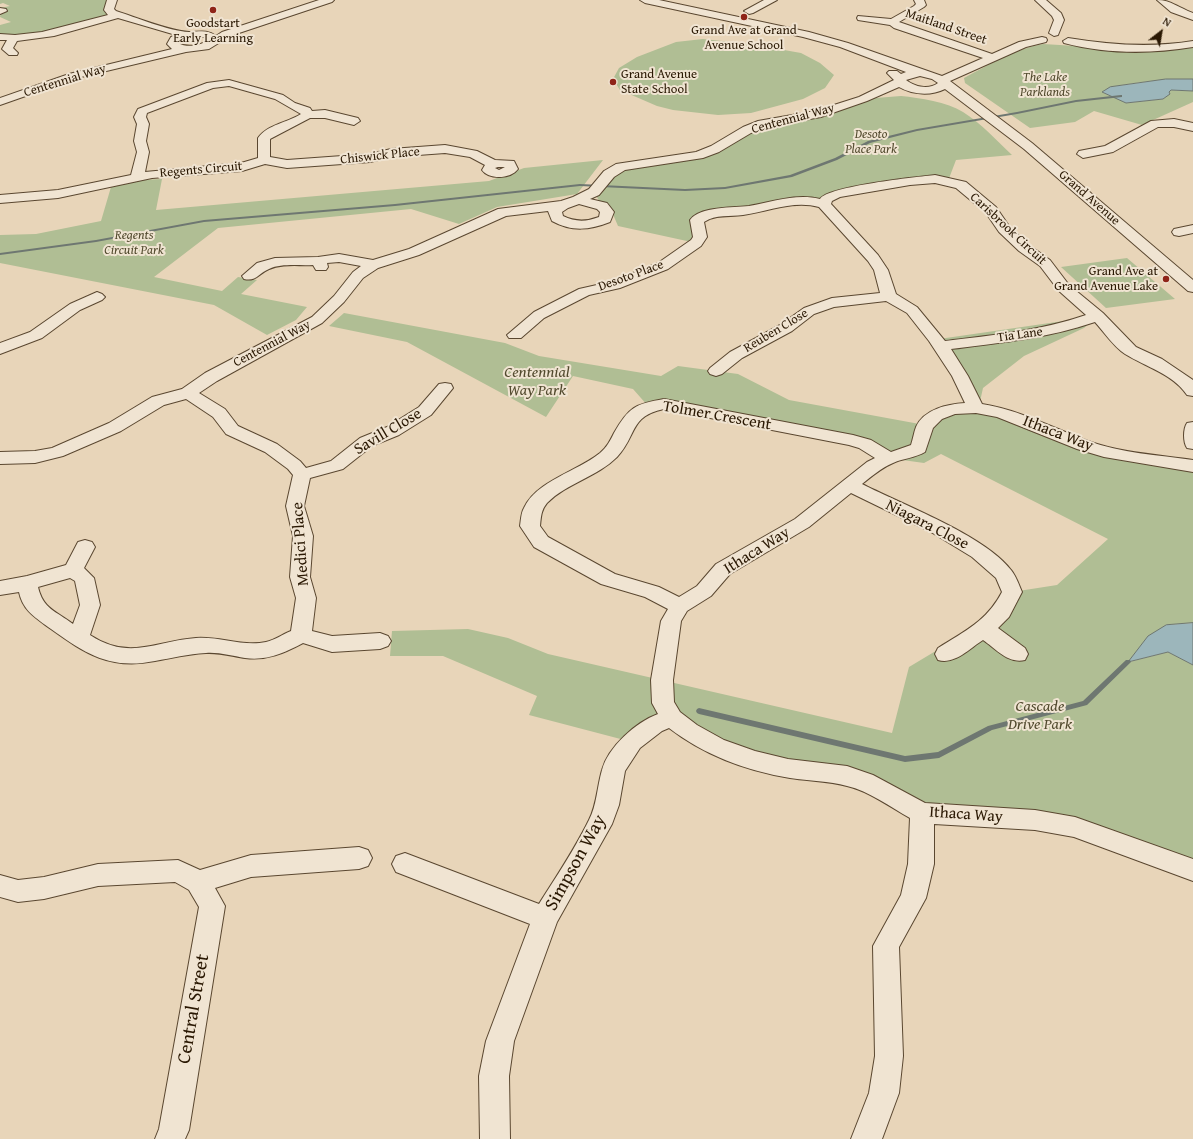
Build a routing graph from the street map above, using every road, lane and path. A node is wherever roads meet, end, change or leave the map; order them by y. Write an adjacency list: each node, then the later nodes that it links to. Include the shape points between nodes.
1 (112, 0): 10 (street, via 109,10)
2 (311, 0): 17 (street, Centennial Way)
3 (329, 0): 20 (street, Centennial Way)
4 (645, 0): 14 (street, Grand Avenue)
5 (772, 0): 9 (street)
6 (919, 0): 13 (street, Maitland Street, via 921,5)
7 (1040, 0): 16 (street, via 1057,15 1059,20)
8 (1162, 0): 11 (street, via 1175,10)
9 (749, 11)
10 (118, 15): 15 (street); 19 (street, via 67,30)
11 (1193, 17)
12 (862, 18): 13 (street, Maitland Street)
13 (893, 22): 27 (street, Maitland Street, via 898,26)
14 (760, 24): 31 (street, Grand Avenue, via 844,45); 32 (street, Grand Avenue, via 862,58 888,69)
15 (150, 26): 17 (street); 23 (street, via 168,37)
16 (1054, 33): 21 (street, via 1041,34 1038,37); 22 (street, via 1066,36)
17 (194, 35): 20 (street, via 210,36); 23 (street, Centennial Way, via 181,37)
18 (0, 37): 19 (street)
19 (14, 38): 26 (street, via 7,49)
20 (214, 40): 25 (street, Centennial Way, via 205,46)
21 (1042, 40): 22 (street, via 1056,43); 27 (street, via 1023,44)
22 (1068, 41): 24 (street, via 1110,48)
23 (172, 43): 25 (street, Centennial Way, via 176,47); 28 (street, Centennial Way)
24 (1193, 44)
25 (186, 49): 28 (street, Centennial Way)
26 (13, 53)
27 (991, 57): 29 (street)
28 (131, 61): 37 (street, Centennial Way, via 73,76)
29 (976, 64): 31 (street); 33 (street)
30 (210, 74): 34 (street)
31 (922, 74): 32 (street, via 907,75); 33 (street, Grand Avenue, via 935,76)
32 (900, 80): 35 (street, Grand Avenue, via 906,86); 36 (street, Centennial Way)
33 (943, 82): 35 (street, via 938,88); 38 (street, Grand Avenue)
34 (220, 83): 39 (street, Regents Circuit, via 236,84 279,97 291,105 306,110); 45 (street, Regents Circuit, via 142,111 140,141 143,152)
35 (920, 89): 36 (street, Centennial Way); 38 (street, Grand Avenue)
36 (863, 99): 46 (street, Centennial Way, via 817,114 762,124 715,149 698,155 621,167)
37 (0, 102)
38 (983, 112): 56 (street, Grand Avenue, via 1003,126)
39 (307, 115): 40 (street, Regents Circuit, via 326,114); 43 (street, Regents Circuit, via 264,138)
40 (354, 121)
41 (1193, 127): 42 (street, via 1174,123 1155,124 1109,149)
42 (1083, 154)
43 (264, 160): 44 (street, Chiswick Place, via 287,164 445,149 473,154); 45 (street, Regents Circuit, via 242,167)
44 (494, 164)
45 (137, 176): 47 (street, Regents Circuit, via 58,194)
46 (599, 186): 48 (street, Centennial Way); 51 (street)
47 (0, 199)
48 (578, 200): 50 (street, Centennial Way); 51 (street)
49 (824, 204): 57 (street, via 873,258 881,270); 59 (street, Carisbrook Circuit, via 827,198 837,194 910,180 948,180 960,185 991,210 1004,229 1024,248 1046,263 1064,288); 60 (street, Desoto Place, via 816,201 781,202 743,211 703,215 697,220 700,237 696,243 663,266 615,285 584,292 539,315)
50 (563, 205): 52 (street, Centennial Way); 53 (street, via 555,211)
51 (602, 206): 53 (street, Centennial Way, via 607,212 605,219 592,224 572,225)
52 (530, 208): 53 (street, Centennial Way); 54 (street, Centennial Way, via 504,212 414,252)
53 (557, 218)
54 (373, 265): 55 (street, via 330,257 320,264 274,262 262,266); 66 (street, Centennial Way, via 358,275 339,299 317,320)
55 (249, 276)
56 (1193, 288)
57 (889, 296): 61 (street, via 912,310); 63 (street, Reuben Close, via 832,303 810,310 786,328 736,355)
58 (97, 297): 62 (street, via 75,307 36,335)
59 (1098, 316): 61 (street, Tia Lane, via 1060,329 1029,335); 65 (street, Carisbrook Circuit, via 1130,350 1156,362 1190,385)
60 (515, 335)
61 (940, 346): 67 (street, via 960,376)
62 (0, 349)
63 (716, 371)
64 (445, 388): 73 (street, Savill Close, via 426,411 366,442 337,465)
65 (1193, 391)
66 (188, 392): 70 (street, Centennial Way, via 158,401 115,427 57,452 35,457); 73 (street, via 219,413 232,430 271,448 294,465)
67 (976, 408): 71 (street, Ithaca Way, via 953,409 936,415 925,426 918,448 910,453); 72 (street, Ithaca Way, via 1001,412 1083,445 1110,453)
68 (1193, 427): 69 (street)
69 (1193, 444)
70 (0, 458)
71 (888, 458): 74 (street, Ithaca Way); 79 (street, Tolmer Crescent, via 865,444 852,440 664,404 648,406 636,414 611,453 591,468 556,486 532,509 530,526 541,542 608,579 652,592)
72 (1193, 466)
73 (302, 475): 81 (street, Medici Place, via 295,506 303,536 300,577 306,598)
74 (849, 485): 79 (street, Ithaca Way, via 802,523 723,569 704,591); 80 (street, Niagara Close, via 938,528 979,552 1004,574 1012,592 1002,612)
75 (84, 547): 76 (street)
76 (73, 570): 77 (street); 82 (street, via 84,578 90,605)
77 (27, 583): 78 (street); 82 (street, via 31,600 37,609)
78 (0, 588)
79 (680, 606): 86 (street, Ithaca Way, via 671,621 662,680 663,703)
80 (984, 629): 84 (street, Niagara Close); 85 (street)
81 (301, 635): 82 (street, via 271,649 252,652 208,645 126,657 101,651); 83 (street, via 332,644)
82 (79, 637)
83 (380, 641)
84 (946, 654)
85 (1017, 654)
86 (672, 718): 87 (street, Ithaca Way, via 716,746 752,760 847,776 865,782); 93 (street, Simpson Way, via 654,725 632,742 614,769 600,824)
87 (922, 813): 90 (street, Ithaca Way, via 1035,820 1075,827); 96 (street, via 921,864 913,898 886,946 889,1056 884,1093)
88 (359, 858): 91 (street, via 251,866)
89 (404, 864): 93 (street, Simpson Way)
90 (1193, 870)
91 (198, 882): 92 (street, via 178,871 98,876 18,891); 94 (street, Central Street, via 212,906 174,1130)
92 (0, 886)
93 (546, 918): 95 (street, Simpson Way, via 500,1042 494,1076)
94 (170, 1139)
95 (495, 1139)
96 (866, 1139)

